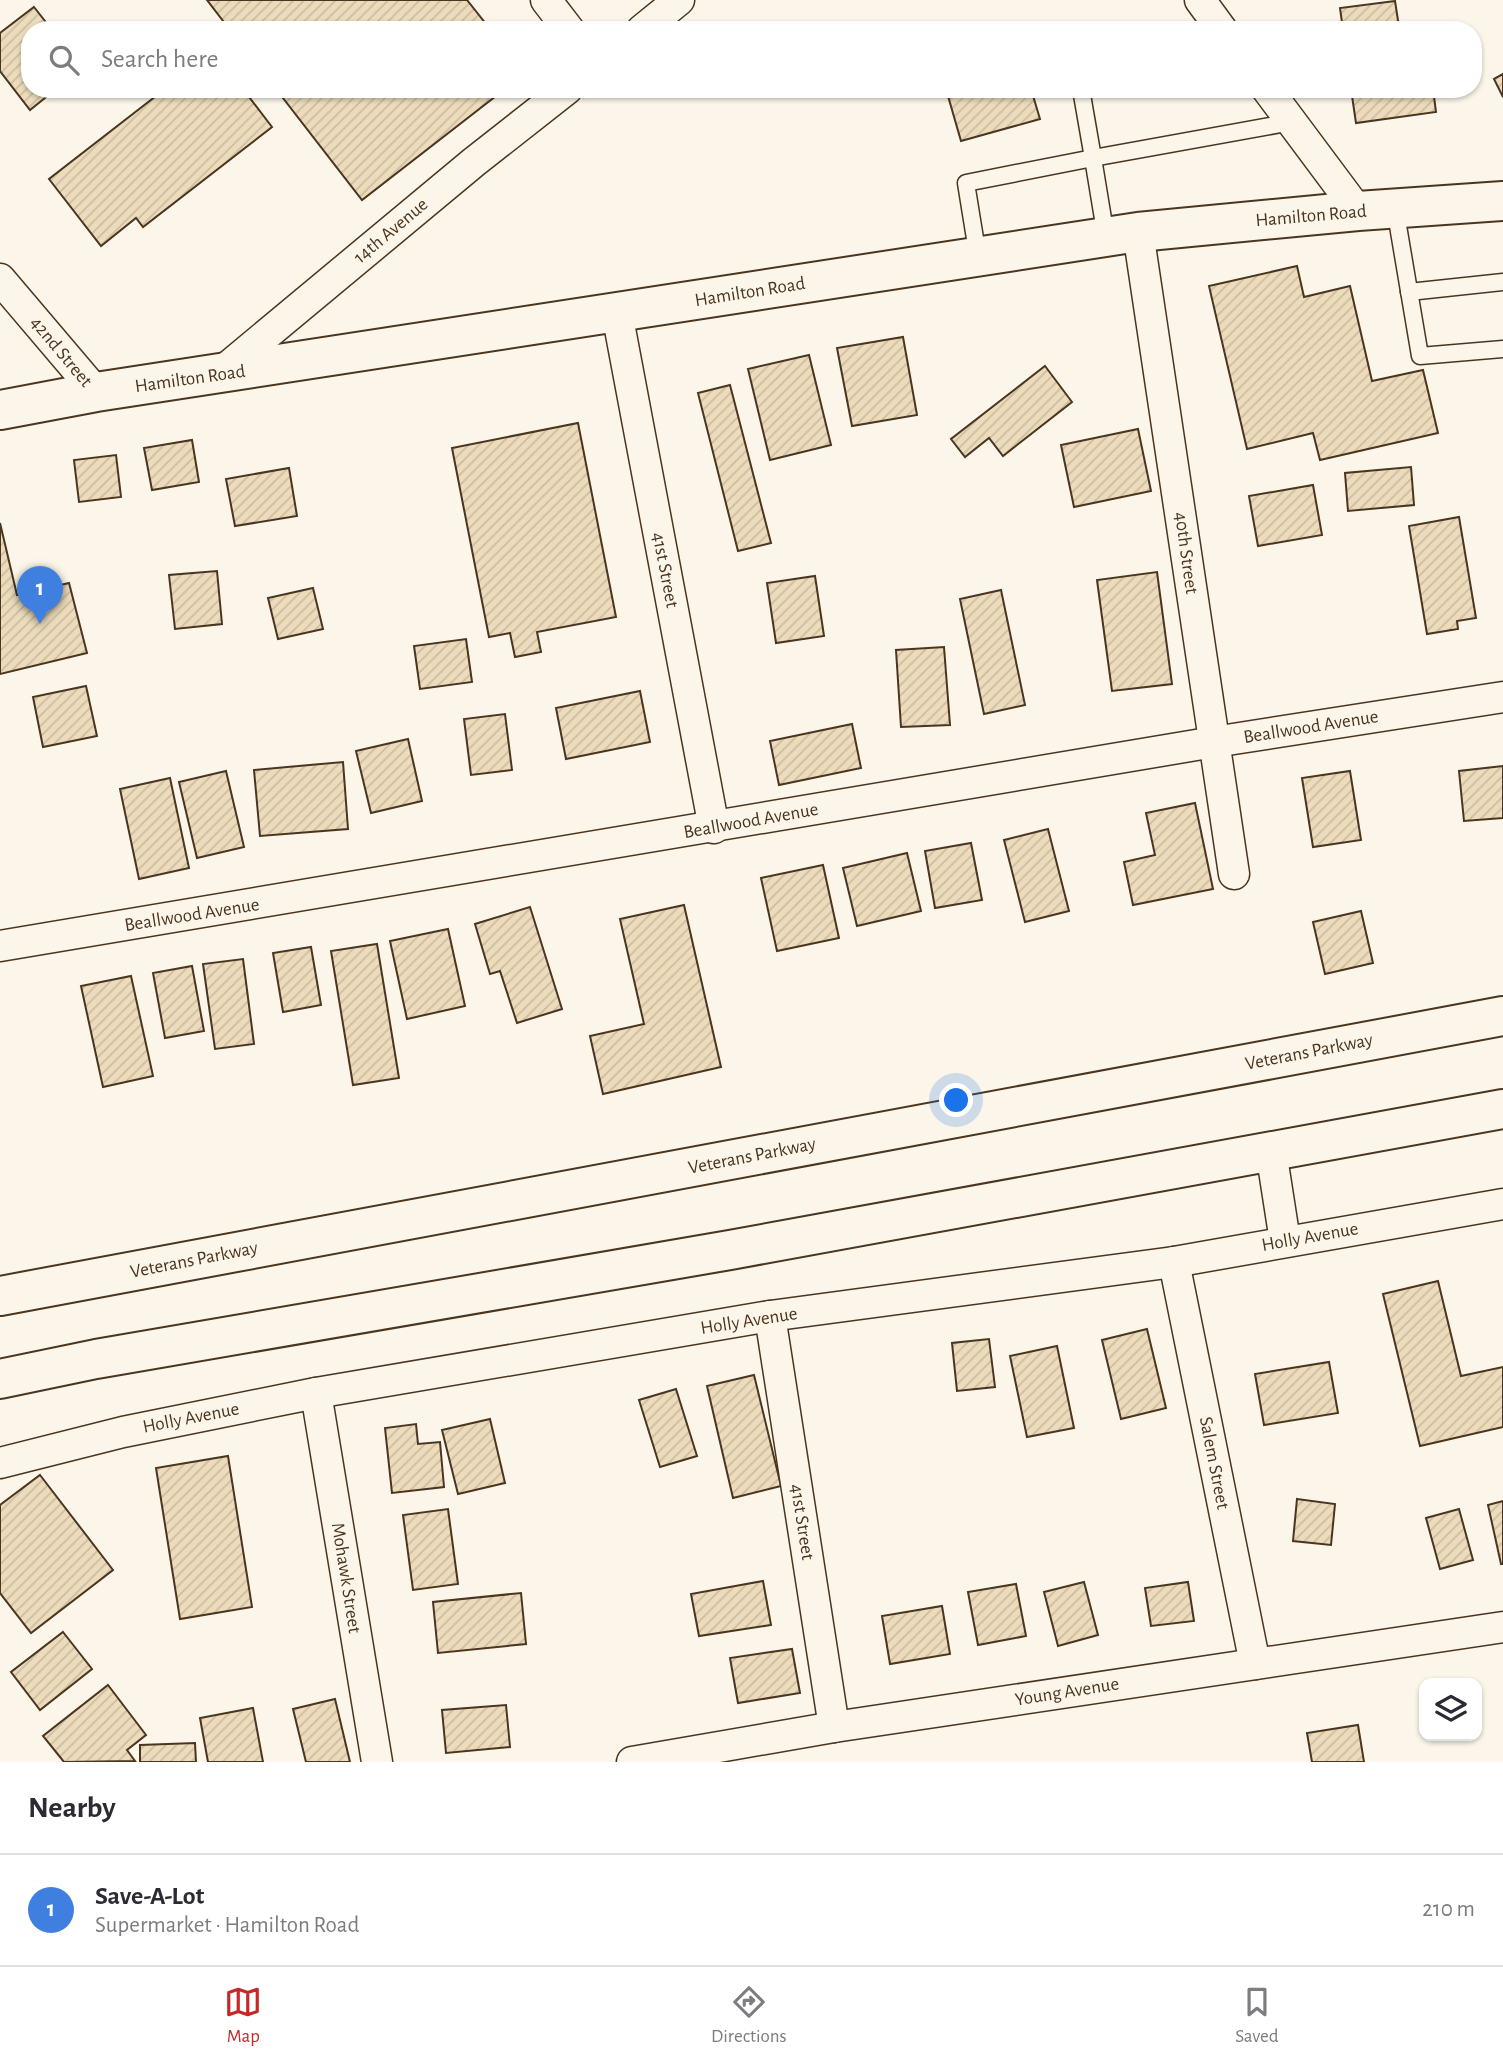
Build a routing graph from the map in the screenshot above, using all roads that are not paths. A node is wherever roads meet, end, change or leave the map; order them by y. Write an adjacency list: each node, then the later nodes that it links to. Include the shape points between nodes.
1 (546, 0): 4 (street)
2 (679, 0): 5 (street)
3 (1200, 0): 6 (street)
4 (562, 21)
5 (653, 21)
6 (1215, 21)
7 (556, 98): 21 (street, 14th Avenue)
8 (1083, 98): 11 (lane)
9 (1274, 98): 10 (street)
10 (1292, 122): 11 (lane); 13 (street)
11 (1093, 158): 14 (lane); 15 (lane, via 966,183)
12 (1503, 201): 13 (main road, Hamilton Road)
13 (1377, 210): 14 (main road, Hamilton Road); 18 (lane)
14 (1122, 234): 15 (main road, Hamilton Road); 25 (street, 40th Street)
15 (978, 257): 19 (main road, Hamilton Road)
16 (0, 279): 22 (street, 42nd Street)
17 (1503, 282): 18 (lane)
18 (1409, 292): 20 (lane, via 1420,356)
19 (617, 313): 21 (main road, Hamilton Road); 26 (street, 41st Street)
20 (1503, 349)
21 (218, 375): 22 (main road, Hamilton Road)
22 (96, 392): 23 (main road, Hamilton Road)
23 (0, 410)
24 (1503, 697): 25 (street, Beallwood Avenue)
25 (1214, 742): 26 (street, Beallwood Avenue); 27 (street, 40th Street)
26 (713, 828): 28 (street, Beallwood Avenue)
27 (1234, 873)
28 (0, 946)
29 (1503, 1016): 35 (main road, Veterans Parkway)
30 (1503, 1109): 31 (main road)
31 (1271, 1151): 33 (street); 37 (main road)
32 (1503, 1204): 33 (street, Holly Avenue)
33 (1285, 1241): 34 (street, Holly Avenue)
34 (1174, 1262): 36 (street, Holly Avenue); 41 (street, Salem Street)
35 (0, 1296)
36 (770, 1317): 38 (street, Holly Avenue); 42 (street, 41st Street)
37 (0, 1379)
38 (316, 1394): 39 (street, Holly Avenue, via 123,1432); 43 (street, Mohawk Street)
39 (0, 1463)
40 (1503, 1627): 41 (street, Young Avenue)
41 (1255, 1664): 42 (street, Young Avenue)
42 (834, 1727): 44 (street, Young Avenue)
43 (377, 1762)
44 (632, 1762)

